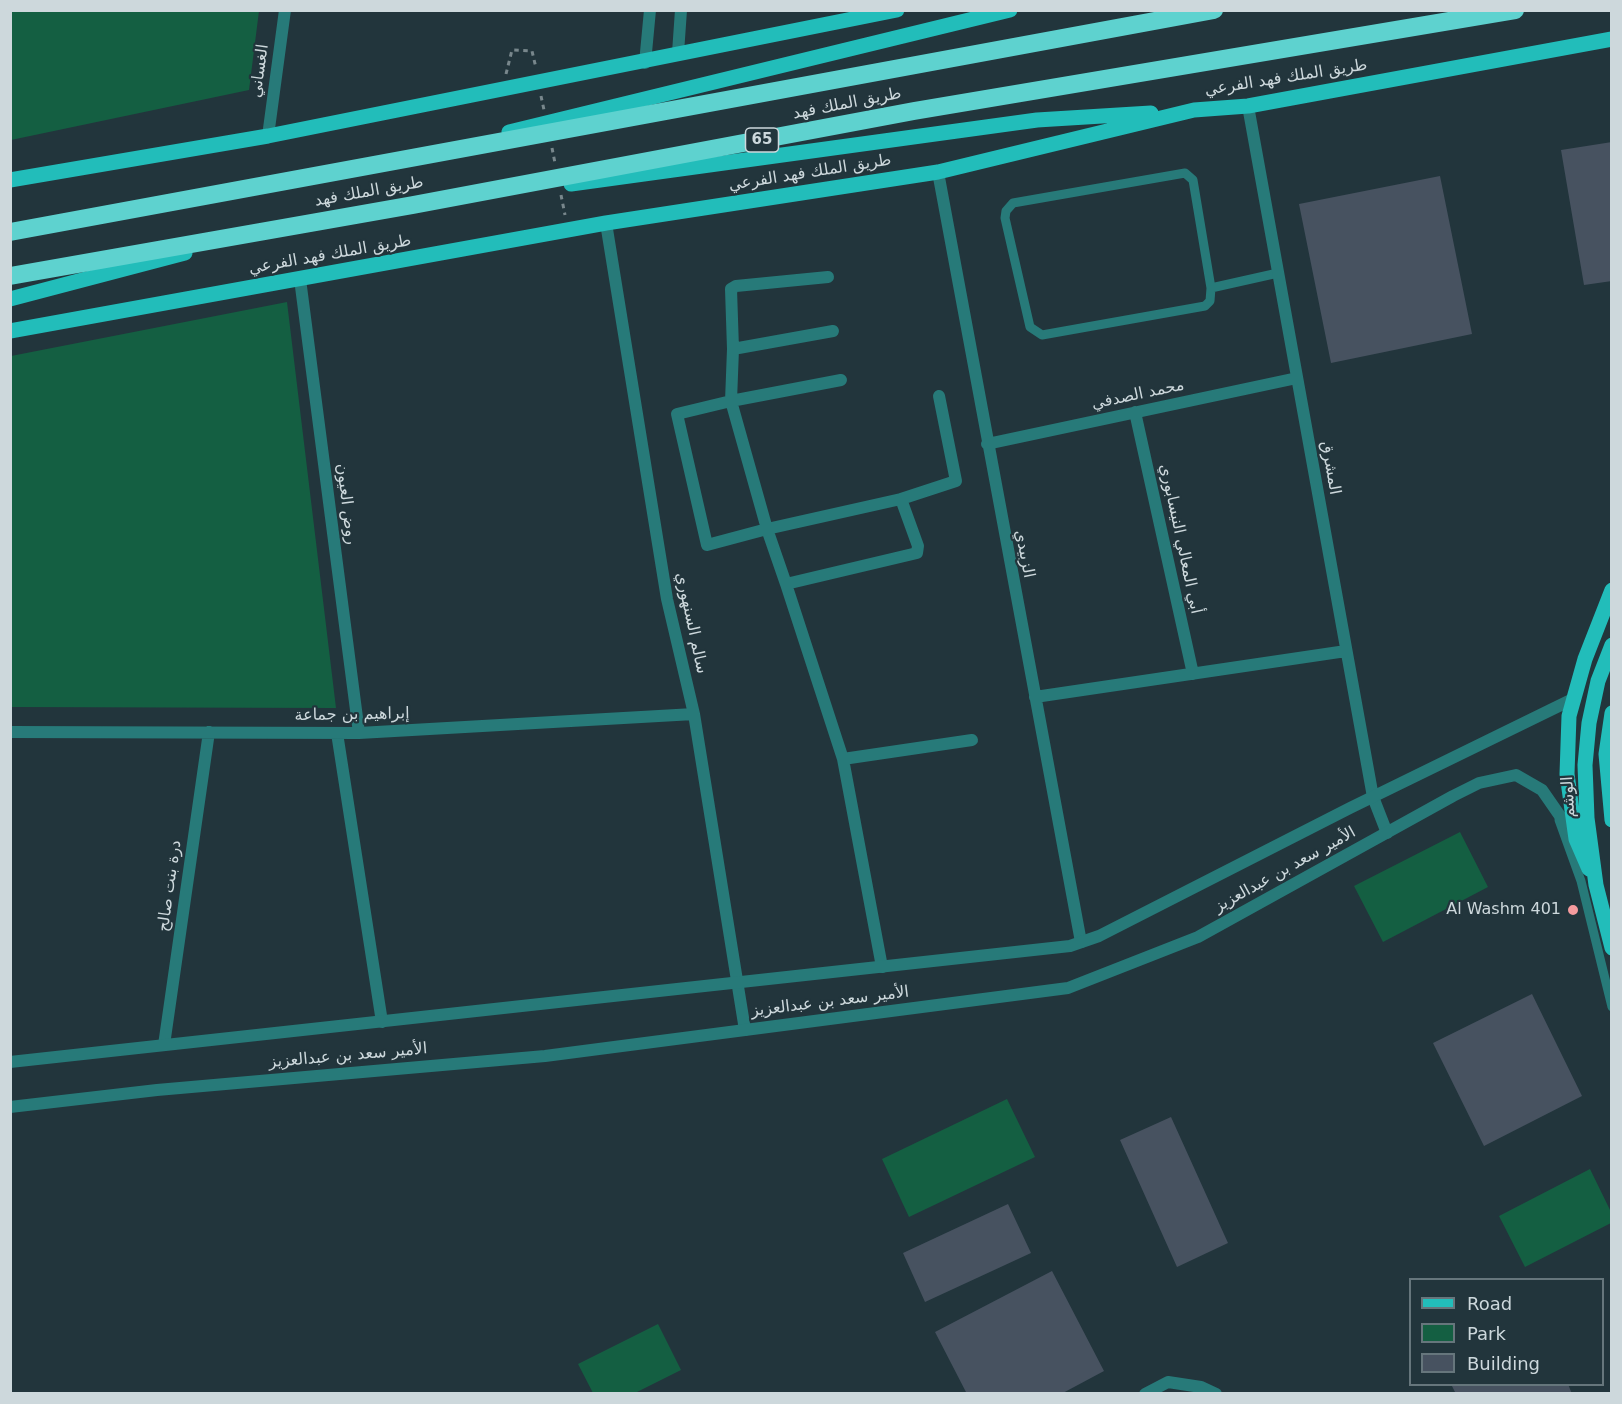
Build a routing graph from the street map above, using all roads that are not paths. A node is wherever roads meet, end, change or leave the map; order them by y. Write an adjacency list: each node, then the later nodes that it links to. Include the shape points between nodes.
1 (285, 10): 13 (street, الغساني)
2 (650, 10): 10 (street)
3 (681, 10): 9 (street)
4 (897, 10): 9 (main road)
5 (1010, 10): 14 (main road)
6 (1214, 10): 14 (highway, طريق الملك فهد)
7 (1515, 10): 17 (highway, طريق الملك فهد / 65, via 914,111)
8 (1611, 37): 11 (main road, طريق الملك فهد الفرعي)
9 (678, 53): 10 (main road)
10 (645, 63): 13 (main road)
11 (1248, 106): 12 (main road, طريق الملك فهد الفرعي); 23 (street, المشرق)
12 (1194, 110): 15 (main road, طريق الملك فهد الفرعي); 17 (main road, via 1037,120)
13 (268, 136): 16 (main road)
14 (400, 160): 18 (highway, طريق الملك فهد)
15 (938, 172): 19 (main road, طريق الملك فهد الفرعي); 37 (street, الزبيدي)
16 (10, 180)
17 (413, 205): 21 (highway, طريق الملك فهد / 65)
18 (71, 221): 20 (main road); 22 (highway, طريق الملك فهد)
19 (606, 223): 26 (main road, طريق الملك فهد الفرعي); 48 (street, سالم السنهوري, via 667,599)
20 (10, 226)
21 (287, 226): 24 (highway, طريق الملك فهد / 65); 28 (main road)
22 (10, 232)
23 (1278, 273): 27 (lane); 32 (street, المشرق)
24 (10, 276)
25 (828, 277): 31 (street, via 731,289)
26 (300, 279): 29 (main road, طريق الملك فهد الفرعي); 52 (street, روض العيون)
27 (1211, 288): 27 (lane, via 1193,180 1185,173 1013,203 1006,211 1030,327 1035,332 1042,334 1205,306 1210,301)
28 (10, 299)
29 (10, 332)
30 (833, 332): 31 (street)
31 (733, 349): 35 (street)
32 (1297, 378): 36 (street, محمد الصدفي); 43 (street, المشرق)
33 (841, 380): 35 (street)
34 (939, 396): 38 (street, via 956,481)
35 (731, 401): 39 (street); 39 (street, via 676,416 704,542 715,545)
36 (1135, 412): 37 (street, محمد الصدفي); 44 (street, أبي المعالي النيسابوري)
37 (987, 444): 45 (street, الزبيدي)
38 (901, 499): 39 (street); 40 (street, via 918,546 917,554)
39 (767, 529): 40 (street)
40 (786, 584): 54 (street)
41 (1611, 590): 46 (main road)
42 (1611, 645): 60 (main road, الوشم, via 1598,681 1585,765)
43 (1346, 651): 44 (street); 55 (street, المشرق)
44 (1193, 674): 45 (street)
45 (1035, 697): 61 (street, الزبيدي)
46 (1574, 699): 55 (street, الأمير سعد بن عبدالعزيز); 59 (main road, via 1569,716 1567,774)
47 (1611, 713): 57 (main road, via 1606,754)
48 (694, 714): 52 (street, إبراهيم بن جماعة); 64 (street, سالم السنهوري)
49 (10, 732): 50 (street, إبراهيم بن جماعة)
50 (208, 732): 51 (street, إبراهيم بن جماعة); 68 (street, درة بنت صالح)
51 (337, 733): 52 (street, إبراهيم بن جماعة); 66 (street)
52 (359, 733)
53 (972, 740): 54 (street)
54 (843, 759): 63 (street)
55 (1373, 798): 58 (street, المشرق); 61 (street, الأمير سعد بن عبدالعزيز)
56 (1554, 807): 58 (street, الأمير سعد بن عبدالعزيز, via 1542,790 1516,775 1479,783); 59 (street, الأمير سعد بن عبدالعزيز); 65 (lane, via 1581,881)
57 (1611, 820)
58 (1387, 833): 67 (street, الأمير سعد بن عبدالعزيز, via 1198,937 1068,988)
59 (1576, 839): 60 (main road)
60 (1596, 885): 62 (main road, الوشم)
61 (1081, 942): 63 (street, الأمير سعد بن عبدالعزيز)
62 (1611, 948)
63 (882, 967): 64 (street, الأمير سعد بن عبدالعزيز)
64 (739, 983): 66 (street, الأمير سعد بن عبدالعزيز); 67 (street, سالم السنهوري)
65 (1611, 1007)
66 (382, 1022): 68 (street, الأمير سعد بن عبدالعزيز)
67 (745, 1030): 70 (street, الأمير سعد بن عبدالعزيز, via 545,1056)
68 (164, 1045): 69 (street, الأمير سعد بن عبدالعزيز)
69 (10, 1062)
70 (10, 1107)
71 (1145, 1394): 72 (street, via 1168,1382 1201,1387)
72 (1216, 1394)

